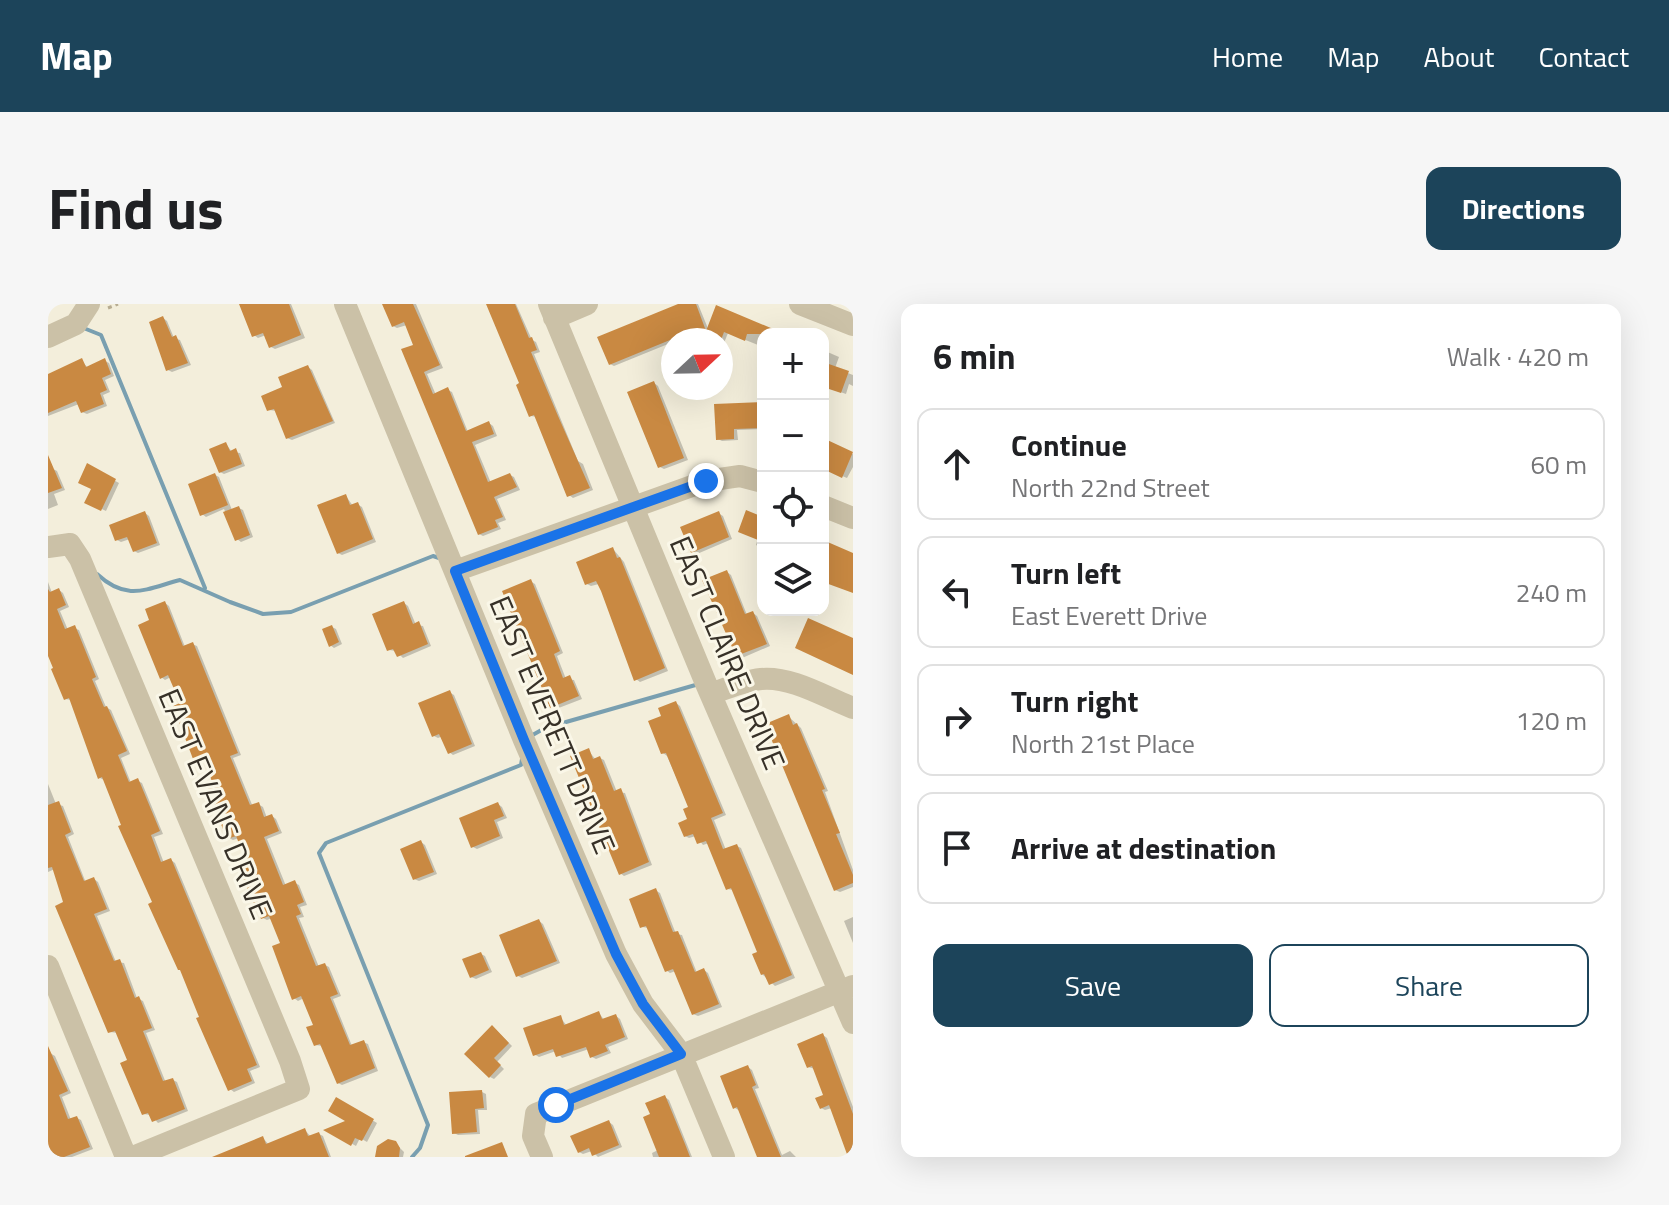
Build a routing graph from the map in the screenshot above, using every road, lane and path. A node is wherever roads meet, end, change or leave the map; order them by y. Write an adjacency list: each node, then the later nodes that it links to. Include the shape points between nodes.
1 (89, 304): 6 (street)
2 (345, 304): 14 (street, EAST EVERETT DRIVE)
3 (587, 304): 5 (street)
4 (800, 304): 7 (street)
5 (552, 311): 10 (street, EAST CLAIRE DRIVE)
6 (77, 314): 8 (street)
7 (853, 325)
8 (48, 337)
9 (757, 480): 10 (street, via 721,478)
10 (634, 507): 14 (street); 15 (street, EAST CLAIRE DRIVE)
11 (829, 508): 12 (street)
12 (853, 518)
13 (59, 546): 22 (street, EAST EVANS DRIVE, via 80,559 299,1089)
14 (455, 571): 20 (street, EAST EVERETT DRIVE, via 616,954 643,1004)
15 (711, 694): 16 (street, via 764,679 784,681); 18 (street, EAST CLAIRE DRIVE)
16 (853, 708)
17 (48, 966): 21 (street)
18 (846, 988): 19 (street, EAST CLAIRE DRIVE); 20 (street)
19 (853, 1023)
20 (681, 1054): 23 (street, via 536,1114 533,1136); 24 (street, EAST EVERETT DRIVE)
21 (126, 1157)
22 (133, 1157)
23 (542, 1157)
24 (724, 1157)

